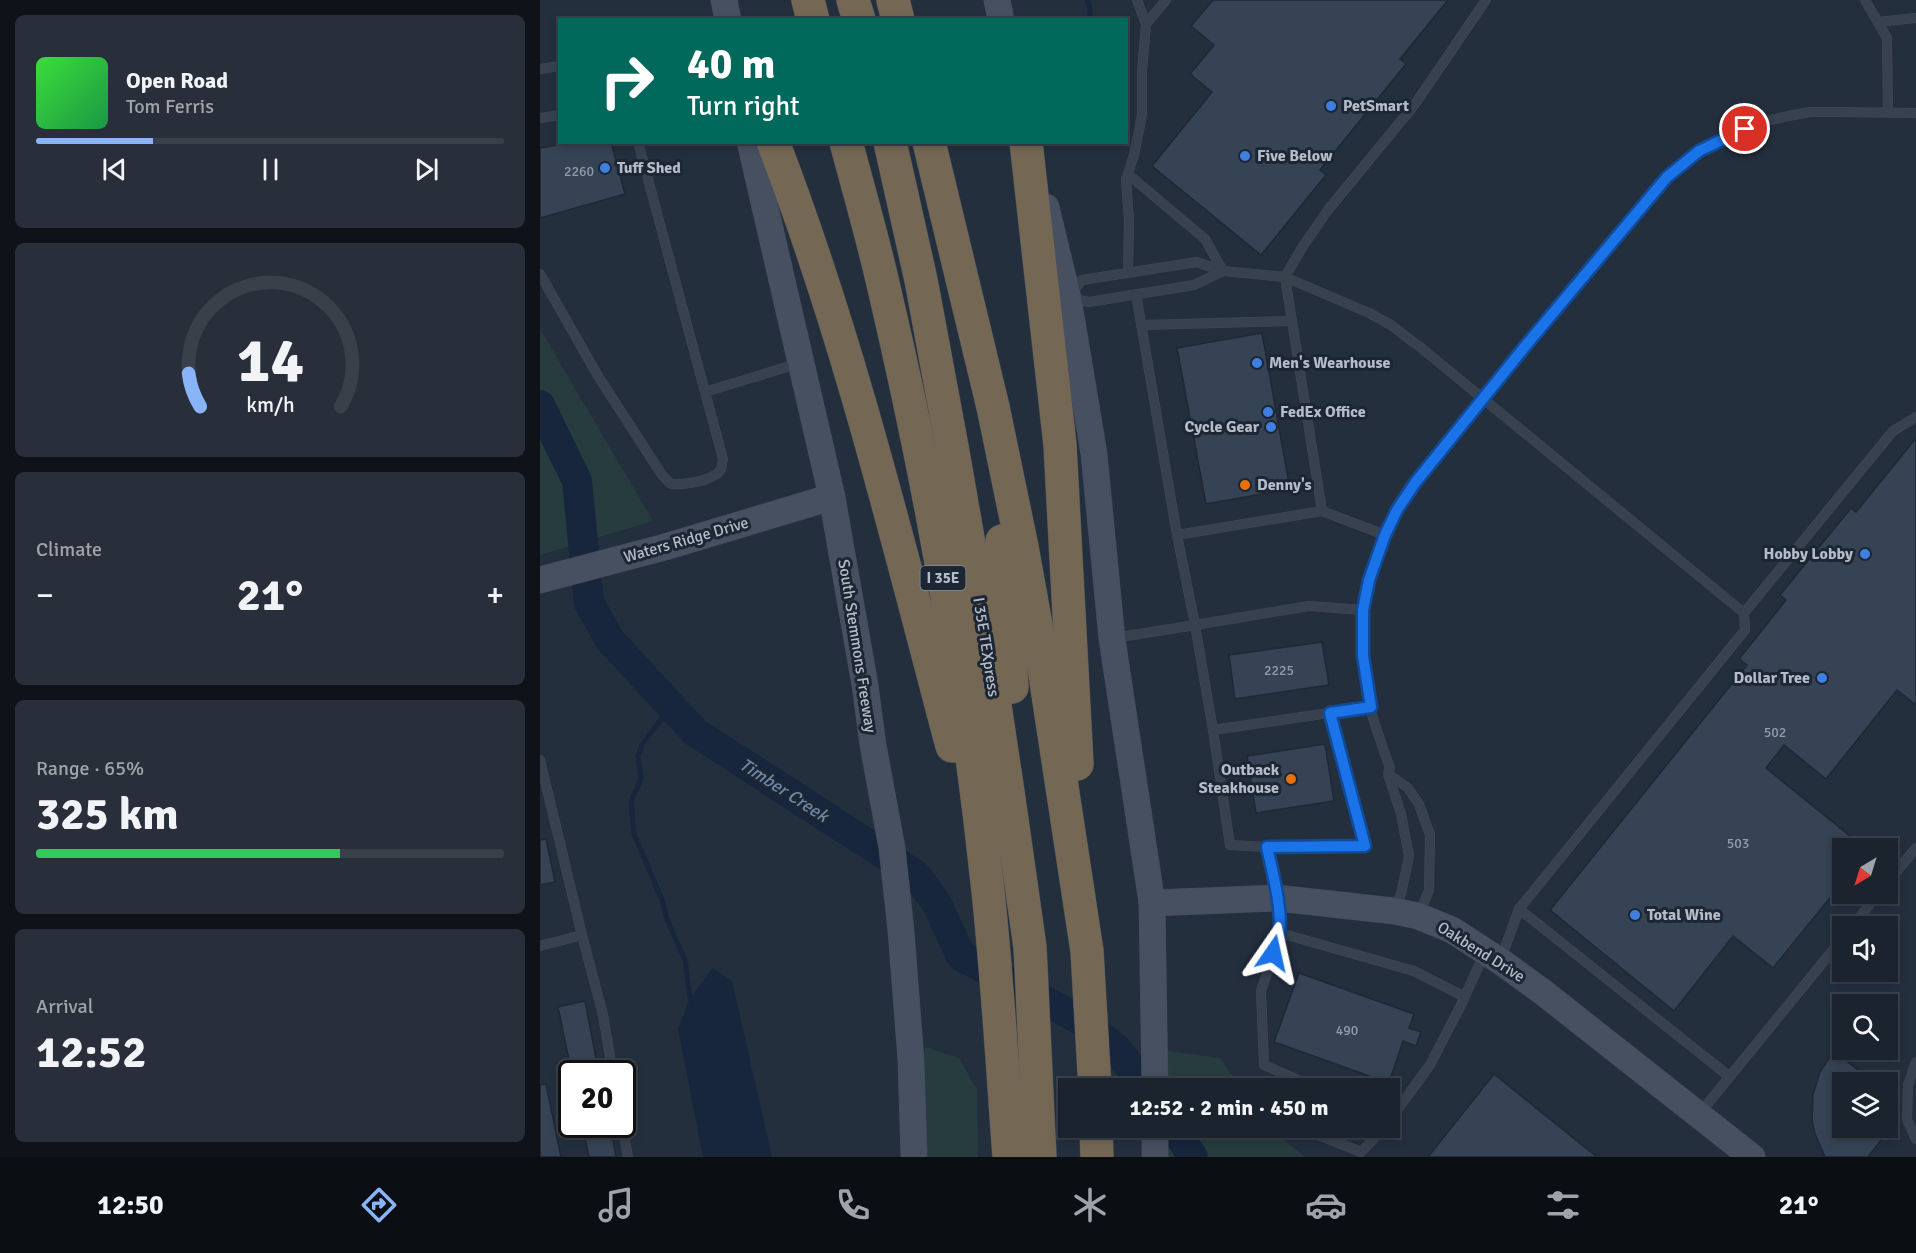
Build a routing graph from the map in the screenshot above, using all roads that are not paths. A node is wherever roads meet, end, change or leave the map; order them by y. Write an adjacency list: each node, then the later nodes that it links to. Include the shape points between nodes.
1 (724, 0): 11 (main road)
2 (808, 0): 12 (highway)
3 (828, 0): 13 (highway)
4 (854, 0): 14 (highway)
5 (893, 0): 15 (highway)
6 (997, 0): 16 (main road)
7 (1137, 0): 19 (lane)
8 (1166, 0): 19 (lane)
9 (1486, 0): 39 (lane, via 1415,104 1328,210)
10 (1866, 0): 18 (lane)
11 (728, 18)
12 (812, 18)
13 (832, 18)
14 (858, 18)
15 (898, 18)
16 (1001, 18)
17 (1916, 18): 18 (lane)
18 (1878, 22): 22 (lane, via 1887,38)
19 (1146, 24): 35 (lane, via 1142,114)
20 (558, 66): 21 (lane)
21 (540, 69)
22 (1888, 112): 23 (lane); 47 (lane, via 1810,112 1788,116 1751,126 1699,151 1663,181)
23 (1916, 113)
24 (558, 116): 25 (lane)
25 (540, 118)
26 (639, 144): 46 (lane)
27 (750, 144): 45 (main road, South Stemmons Freeway)
28 (774, 144): 67 (highway, via 812,246 855,386)
29 (847, 144): 40 (highway, I 35E)
30 (856, 144): 40 (highway)
31 (890, 144): 77 (highway, I 35E TEXpress, via 923,292 980,608)
32 (929, 144): 48 (highway)
33 (1028, 144): 78 (highway, via 1060,445)
34 (1029, 144): 42 (main road)
35 (1129, 176): 36 (lane, via 1205,238); 37 (lane)
36 (1223, 271): 37 (lane, via 1197,262); 39 (lane); 41 (lane, via 1194,285)
37 (1128, 272): 42 (lane, via 1082,280)
38 (540, 274): 46 (lane, via 598,376 670,484 683,485 712,477 721,470 723,459)
39 (1285, 278): 43 (lane); 47 (lane, via 1391,325)
40 (884, 286): 67 (highway, I 35E, via 946,591)
41 (1136, 294): 42 (lane, via 1089,302); 44 (lane)
42 (1068, 298): 58 (main road, via 1094,454)
43 (1292, 321): 44 (lane); 51 (lane)
44 (1141, 325): 52 (lane)
45 (801, 362): 46 (lane); 50 (main road, South Stemmons Freeway)
46 (705, 392)
47 (1482, 398): 53 (lane, via 1415,483); 56 (lane)
48 (993, 407): 77 (highway); 78 (highway, via 1045,675)
49 (1916, 417): 56 (lane, via 1893,431)
50 (832, 497): 54 (main road, Waters Ridge Drive); 97 (main road, South Stemmons Freeway, via 892,848 911,1060)
51 (1322, 511): 52 (lane); 53 (lane)
52 (1177, 535): 57 (lane)
53 (1385, 535): 55 (lane)
54 (540, 580)
55 (1363, 610): 57 (lane, via 1309,606); 59 (lane, via 1363,651)
56 (1744, 613): 71 (lane, via 1745,630)
57 (1195, 625): 58 (lane); 61 (lane)
58 (1112, 639): 69 (main road)
59 (1371, 707): 60 (lane); 63 (lane)
60 (1330, 713): 61 (lane); 64 (lane, via 1365,846)
61 (1213, 730): 64 (lane, via 1230,845)
62 (540, 760): 75 (lane)
63 (1388, 774): 72 (lane, via 1409,856 1401,894); 72 (lane, via 1408,788 1419,804 1430,835 1429,890)
64 (1267, 847): 68 (lane)
65 (1916, 848): 66 (lane)
66 (1898, 870)
67 (986, 873): 98 (highway, I 35E)
68 (1277, 898): 69 (main road, Oakbend Drive); 72 (main road, Oakbend Drive); 74 (lane)
69 (1152, 903): 86 (main road)
70 (1870, 904): 73 (lane)
71 (1519, 909): 80 (lane); 84 (lane)
72 (1406, 913): 80 (main road, Oakbend Drive, via 1452,930)
73 (1861, 916)
74 (1280, 933): 81 (lane, via 1414,971); 87 (lane, via 1261,992 1264,1065)
75 (582, 935): 76 (lane); 82 (lane)
76 (540, 946)
77 (1029, 947): 99 (highway, I 35E TEXpress)
78 (1087, 951): 85 (highway)
79 (1832, 951): 84 (lane)
80 (1493, 956): 81 (lane); 89 (main road, Oakbend Drive)
81 (1465, 997): 88 (lane, via 1430,1065)
82 (611, 1060)
83 (1916, 1062): 95 (lane, via 1908,1085 1907,1120)
84 (1730, 1077): 89 (lane)
85 (1094, 1078)
86 (1155, 1078)
87 (1294, 1078)
88 (1400, 1105)
89 (1698, 1115): 102 (main road, Oakbend Drive)
90 (624, 1138): 96 (lane)
91 (1096, 1138): 100 (highway)
92 (1155, 1138): 101 (main road)
93 (1326, 1138): 94 (lane, via 1361,1152)
94 (1374, 1138)
95 (1916, 1139)
96 (628, 1157)
97 (914, 1157)
98 (1008, 1157)
99 (1040, 1157)
100 (1097, 1157)
101 (1155, 1157)
102 (1752, 1157)

